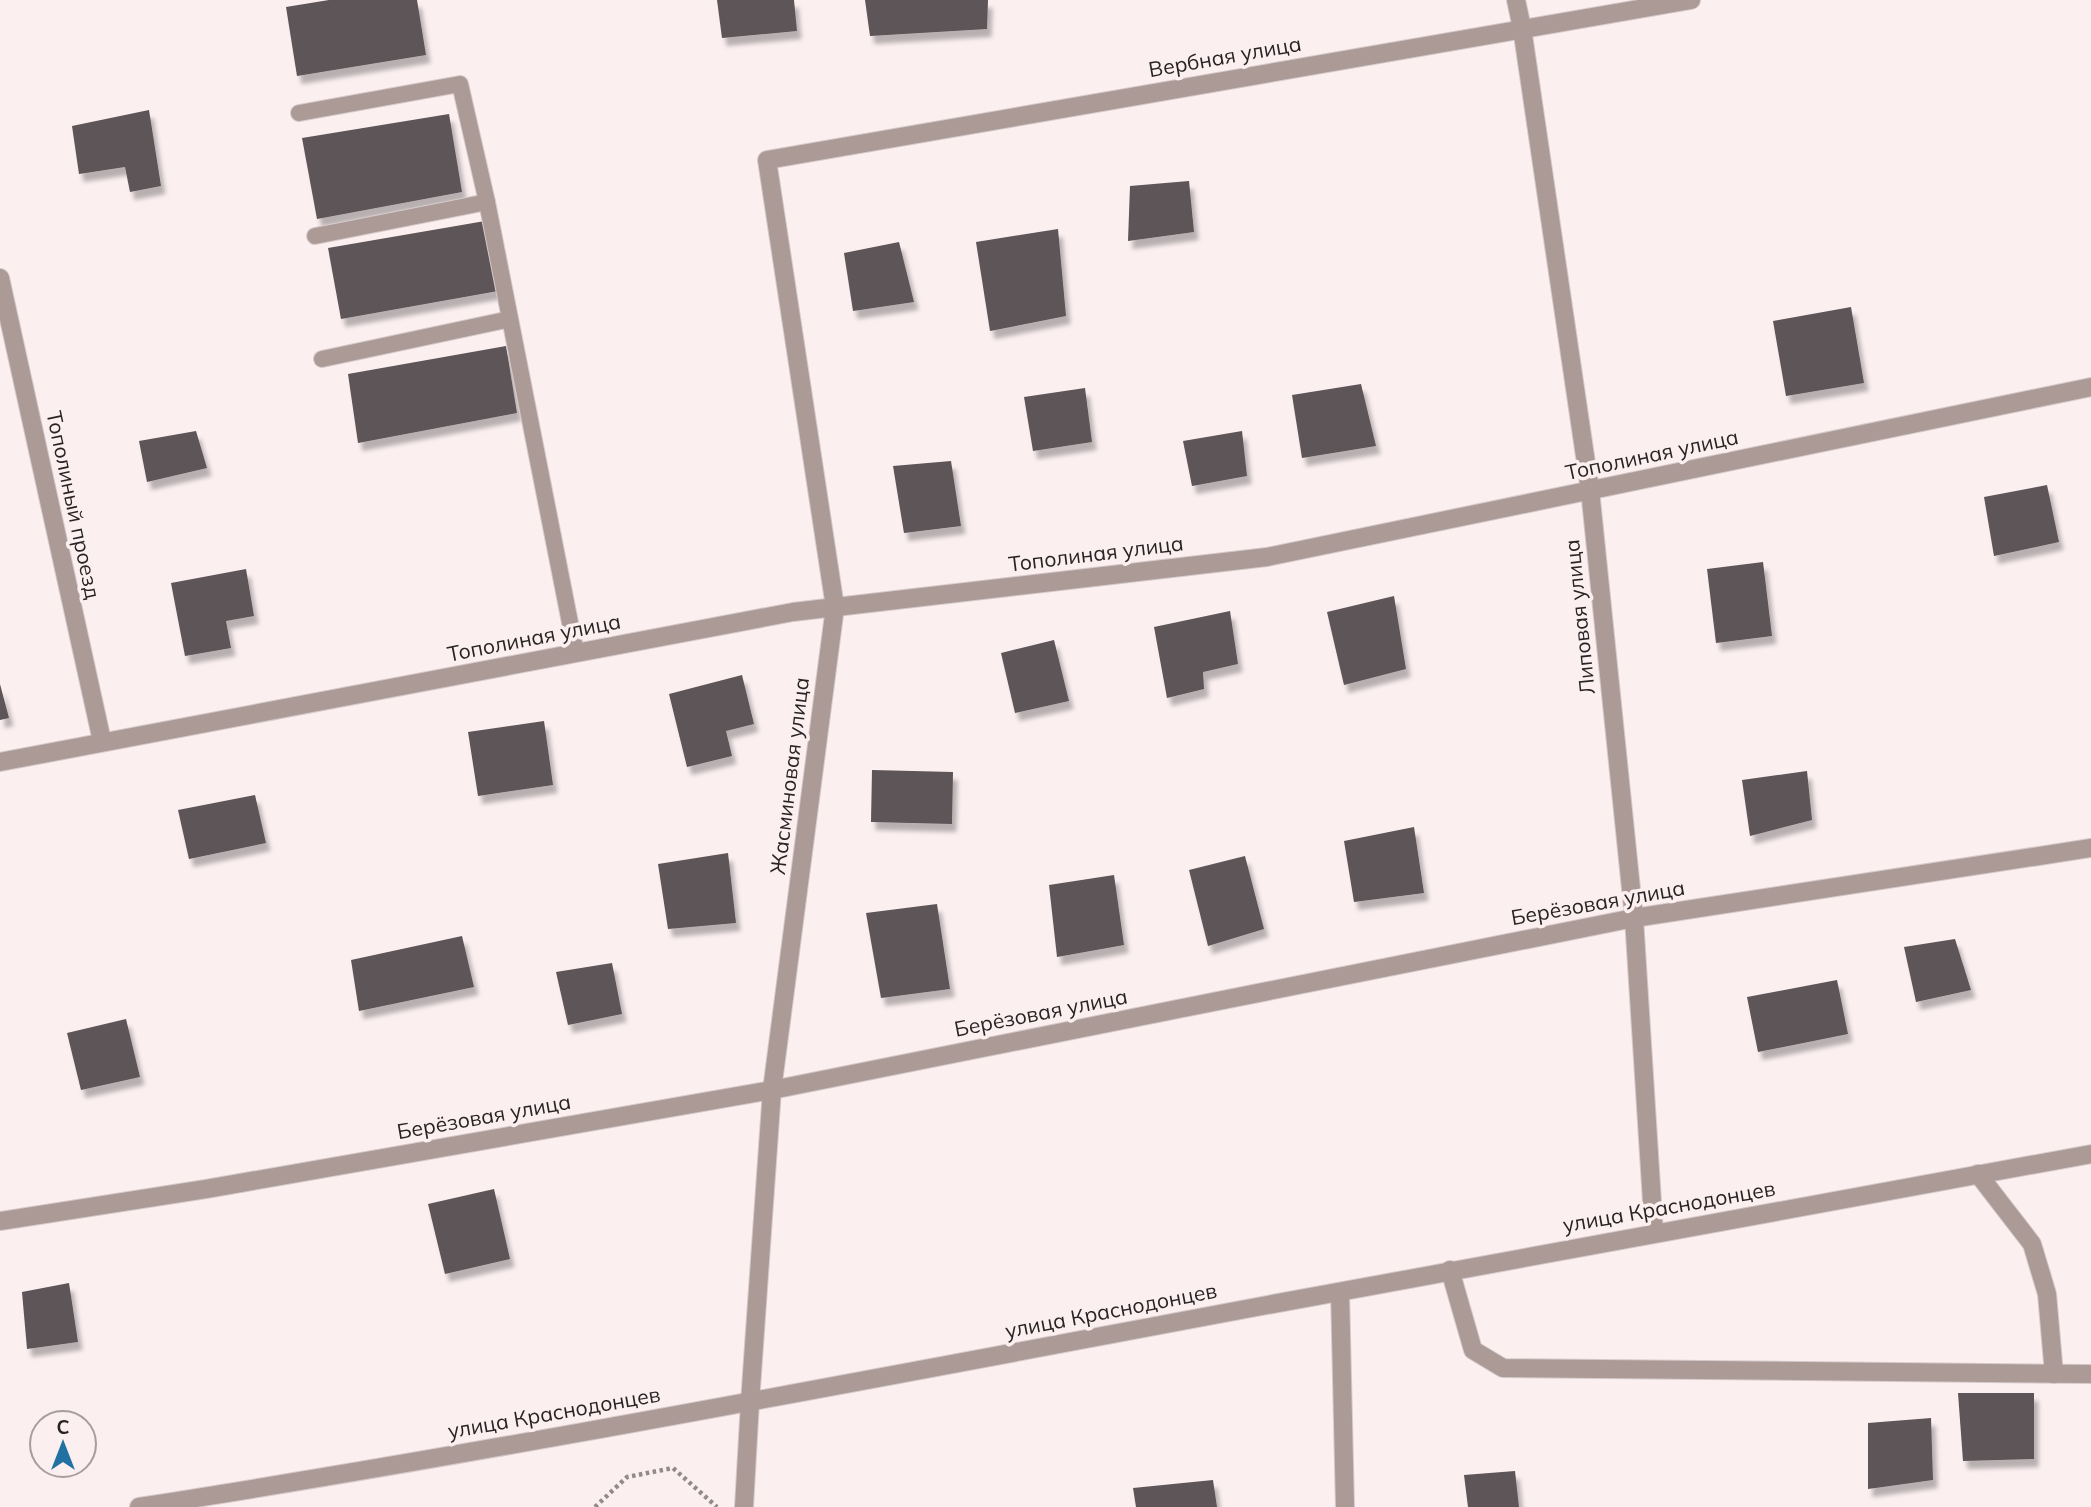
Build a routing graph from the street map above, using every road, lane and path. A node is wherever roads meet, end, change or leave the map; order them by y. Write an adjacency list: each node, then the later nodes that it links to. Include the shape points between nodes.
1 (1516, 0): 3 (street, Липовая улица)
2 (1691, 0): 3 (street, Вербная улица)
3 (1522, 28): 5 (street, Вербная улица); 12 (street, Липовая улица)
4 (299, 113): 6 (lane, via 460,84)
5 (767, 160): 13 (street, Жасминовая улица)
6 (487, 202): 7 (lane); 9 (lane)
7 (315, 236)
8 (0, 278): 15 (street, Тополиный проезд)
9 (510, 319): 10 (lane); 14 (lane)
10 (322, 359)
11 (2091, 387): 12 (street, Тополиная улица)
12 (1590, 491): 13 (street, Тополиная улица, via 1268,557); 18 (street, Липовая улица)
13 (835, 607): 14 (street, Тополиная улица); 19 (street, Жасминовая улица)
14 (576, 653): 15 (street, Тополиная улица)
15 (102, 741): 16 (street, Тополиная улица)
16 (0, 762)
17 (2091, 848): 18 (street, Берёзовая улица)
18 (1634, 918): 19 (street, Берёзовая улица); 23 (street, Липовая улица)
19 (772, 1090): 22 (street, Берёзовая улица); 28 (street, Жасминовая улица)
20 (2091, 1154): 21 (street, улица Краснодонцев)
21 (1978, 1174): 23 (street, улица Краснодонцев); 26 (street, via 2032,1244 2047,1294)
22 (0, 1221)
23 (1654, 1233): 24 (street, улица Краснодонцев)
24 (1450, 1270): 25 (street, улица Краснодонцев); 26 (street, via 1473,1350 1503,1368)
25 (1340, 1292): 28 (street, улица Краснодонцев); 33 (street)
26 (2054, 1374): 27 (street)
27 (2091, 1374)
28 (750, 1402): 29 (street, улица Краснодонцев); 32 (street, Жасминовая улица)
29 (139, 1507)
30 (595, 1507): 31 (path, via 627,1477 673,1468)
31 (717, 1507)
32 (744, 1507)
33 (1345, 1507)

